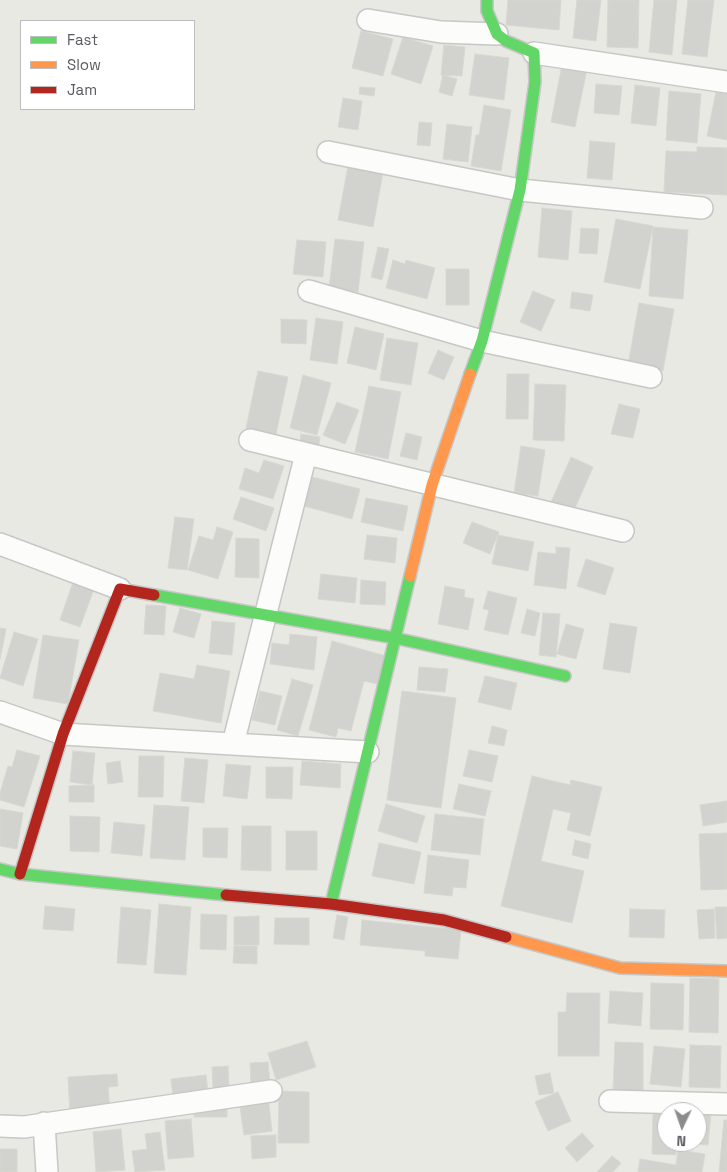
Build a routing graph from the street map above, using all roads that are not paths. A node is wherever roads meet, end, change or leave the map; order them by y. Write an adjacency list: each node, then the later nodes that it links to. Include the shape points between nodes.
1 (487, 0): 3 (street, via 487,12)
2 (368, 20): 3 (street, via 441,32)
3 (496, 34): 4 (street)
4 (534, 53): 5 (street); 7 (street, via 535,82)
5 (727, 82)
6 (328, 152): 7 (street)
7 (520, 190): 8 (street); 10 (street)
8 (702, 208)
9 (308, 291): 10 (street)
10 (482, 340): 11 (street); 14 (street)
11 (651, 377)
12 (250, 440): 13 (street)
13 (306, 454): 14 (street); 18 (street)
14 (432, 485): 15 (street); 19 (street)
15 (623, 531)
16 (0, 544): 17 (street)
17 (120, 589): 18 (street); 22 (street)
18 (266, 616): 19 (street); 23 (street)
19 (395, 638): 20 (street); 24 (street)
20 (565, 676)
21 (0, 712): 22 (street)
22 (63, 734): 23 (street); 26 (street)
23 (233, 744): 24 (street)
24 (368, 752): 27 (street)
25 (0, 869): 26 (street)
26 (20, 874): 27 (street)
27 (331, 904): 28 (street, via 444,920 620,968)
28 (727, 971)
29 (271, 1091): 32 (street)
30 (610, 1101): 31 (street)
31 (727, 1104)
32 (44, 1123): 33 (street, via 24,1127); 34 (street)
33 (0, 1126)
34 (47, 1172)

